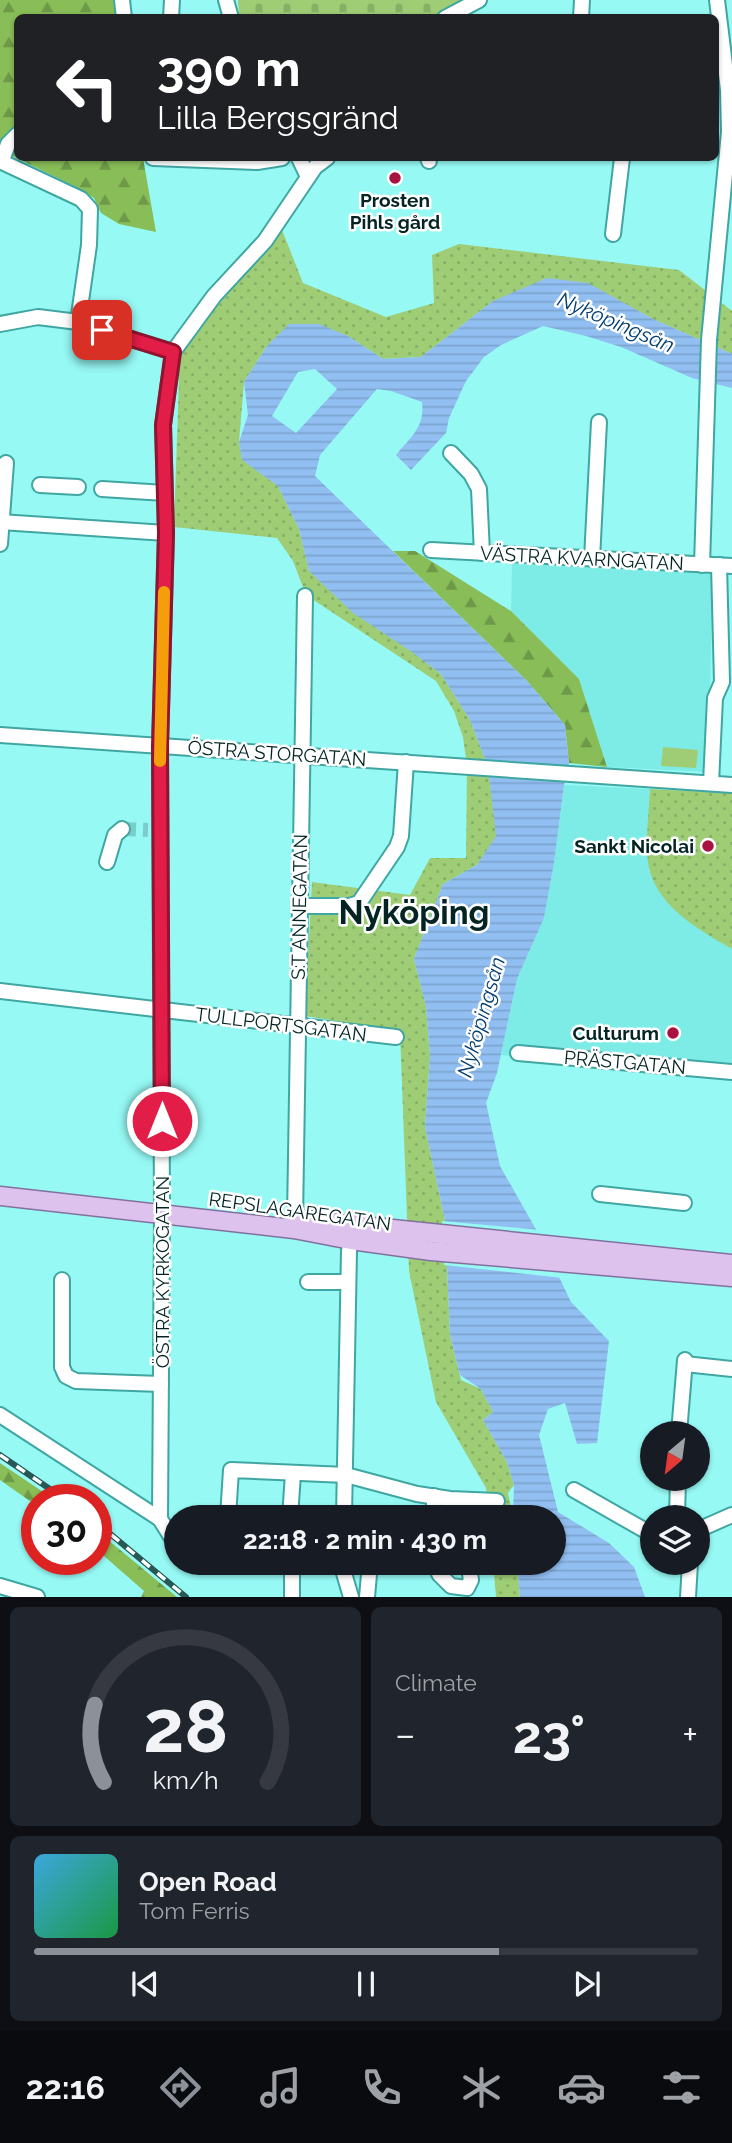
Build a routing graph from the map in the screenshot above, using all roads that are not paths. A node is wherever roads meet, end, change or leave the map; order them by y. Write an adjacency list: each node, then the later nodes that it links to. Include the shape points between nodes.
1 (479, 0): 2 (street)
2 (453, 14)
3 (719, 28): 4 (street)
4 (725, 110): 30 (street, via 729,132 709,340)
5 (14, 138): 6 (street)
6 (1, 160): 14 (street, via 81,199 90,209)
7 (231, 161): 8 (street)
8 (263, 161)
9 (300, 161): 12 (street)
10 (323, 161): 12 (street, ÖSTRA KYRKOGATAN)
11 (622, 161): 13 (street)
12 (308, 177): 16 (street, ÖSTRA KYRKOGATAN, via 265,241 214,296)
13 (613, 234)
14 (78, 322): 15 (street, via 38,317); 16 (street)
15 (0, 324)
16 (173, 352): 23 (street, ÖSTRA KYRKOGATAN, via 163,425)
17 (599, 422): 29 (street)
18 (451, 453): 28 (street, via 479,489)
19 (6, 463): 24 (street)
20 (40, 485): 21 (street)
21 (78, 487)
22 (102, 489): 23 (street)
23 (165, 492): 25 (street, ÖSTRA KYRKOGATAN)
24 (1, 522): 25 (street); 26 (street)
25 (166, 533): 34 (street, ÖSTRA KYRKOGATAN)
26 (0, 544)
27 (431, 550): 28 (street, VÄSTRA KVARNGATAN)
28 (481, 553): 29 (street, VÄSTRA KVARNGATAN)
29 (592, 559): 30 (street, VÄSTRA KVARNGATAN)
30 (702, 565): 31 (street, VÄSTRA KVARNGATAN)
31 (726, 566): 37 (street, via 722,682 715,698)
32 (305, 596): 35 (street, S:T ANNEGATAN)
33 (0, 735): 34 (street, ÖSTRA STORGATAN)
34 (160, 746): 35 (street, ÖSTRA STORGATAN); 43 (street, ÖSTRA KYRKOGATAN, via 154,830)
35 (302, 754): 36 (street, ÖSTRA STORGATAN); 41 (street, S:T ANNEGATAN)
36 (406, 762): 37 (street, ÖSTRA STORGATAN); 41 (street, via 401,836 359,903)
37 (710, 783): 38 (street, ÖSTRA STORGATAN)
38 (732, 785)
39 (122, 829): 40 (street, via 115,835)
40 (107, 862)
41 (299, 906): 44 (street, S:T ANNEGATAN)
42 (0, 991): 43 (street, TULLPORTSGATAN)
43 (162, 1010): 44 (street, TULLPORTSGATAN); 51 (street, ÖSTRA KYRKOGATAN)
44 (297, 1025): 45 (street, TULLPORTSGATAN); 52 (street, S:T ANNEGATAN)
45 (396, 1037)
46 (518, 1053): 47 (street, PRÄSTGATAN)
47 (732, 1072)
48 (600, 1194): 50 (street)
49 (0, 1196): 51 (main road, REPSLAGAREGATAN)
50 (684, 1203)
51 (162, 1214): 52 (main road, REPSLAGAREGATAN); 53 (main road, REPSLAGAREGATAN); 61 (street, ÖSTRA KYRKOGATAN)
52 (295, 1219): 53 (main road, REPSLAGAREGATAN)
53 (352, 1232): 54 (main road, REPSLAGAREGATAN, via 432,1232); 54 (main road, REPSLAGAREGATAN, via 431,1251); 59 (street)
54 (581, 1257): 55 (main road); 56 (main road)
55 (732, 1264)
56 (732, 1277)
57 (62, 1280): 61 (street, via 62,1367 66,1376 76,1381)
58 (308, 1282): 59 (street)
59 (348, 1282): 65 (street)
60 (732, 1369): 63 (street, via 685,1362)
61 (161, 1384): 74 (street, ÖSTRA KYRKOGATAN)
62 (0, 1415): 74 (street)
63 (680, 1421)
64 (293, 1474): 65 (street); 69 (street, via 231,1470); 70 (street)
65 (346, 1475): 67 (street); 71 (street)
66 (574, 1490): 77 (street)
67 (433, 1496): 68 (street); 72 (street)
68 (497, 1501)
69 (229, 1505)
70 (291, 1505)
71 (344, 1505)
72 (433, 1505)
73 (732, 1515): 76 (street)
74 (160, 1519): 75 (street)
75 (164, 1525)
76 (710, 1525)
77 (640, 1528)
78 (292, 1575): 86 (street)
79 (345, 1575): 87 (street)
80 (369, 1575): 88 (street)
81 (440, 1575): 82 (street, via 451,1586 467,1588)
82 (470, 1575)
83 (689, 1575): 89 (street)
84 (0, 1586): 85 (street)
85 (37, 1597)
86 (292, 1597)
87 (351, 1597)
88 (367, 1597)
89 (688, 1597)

